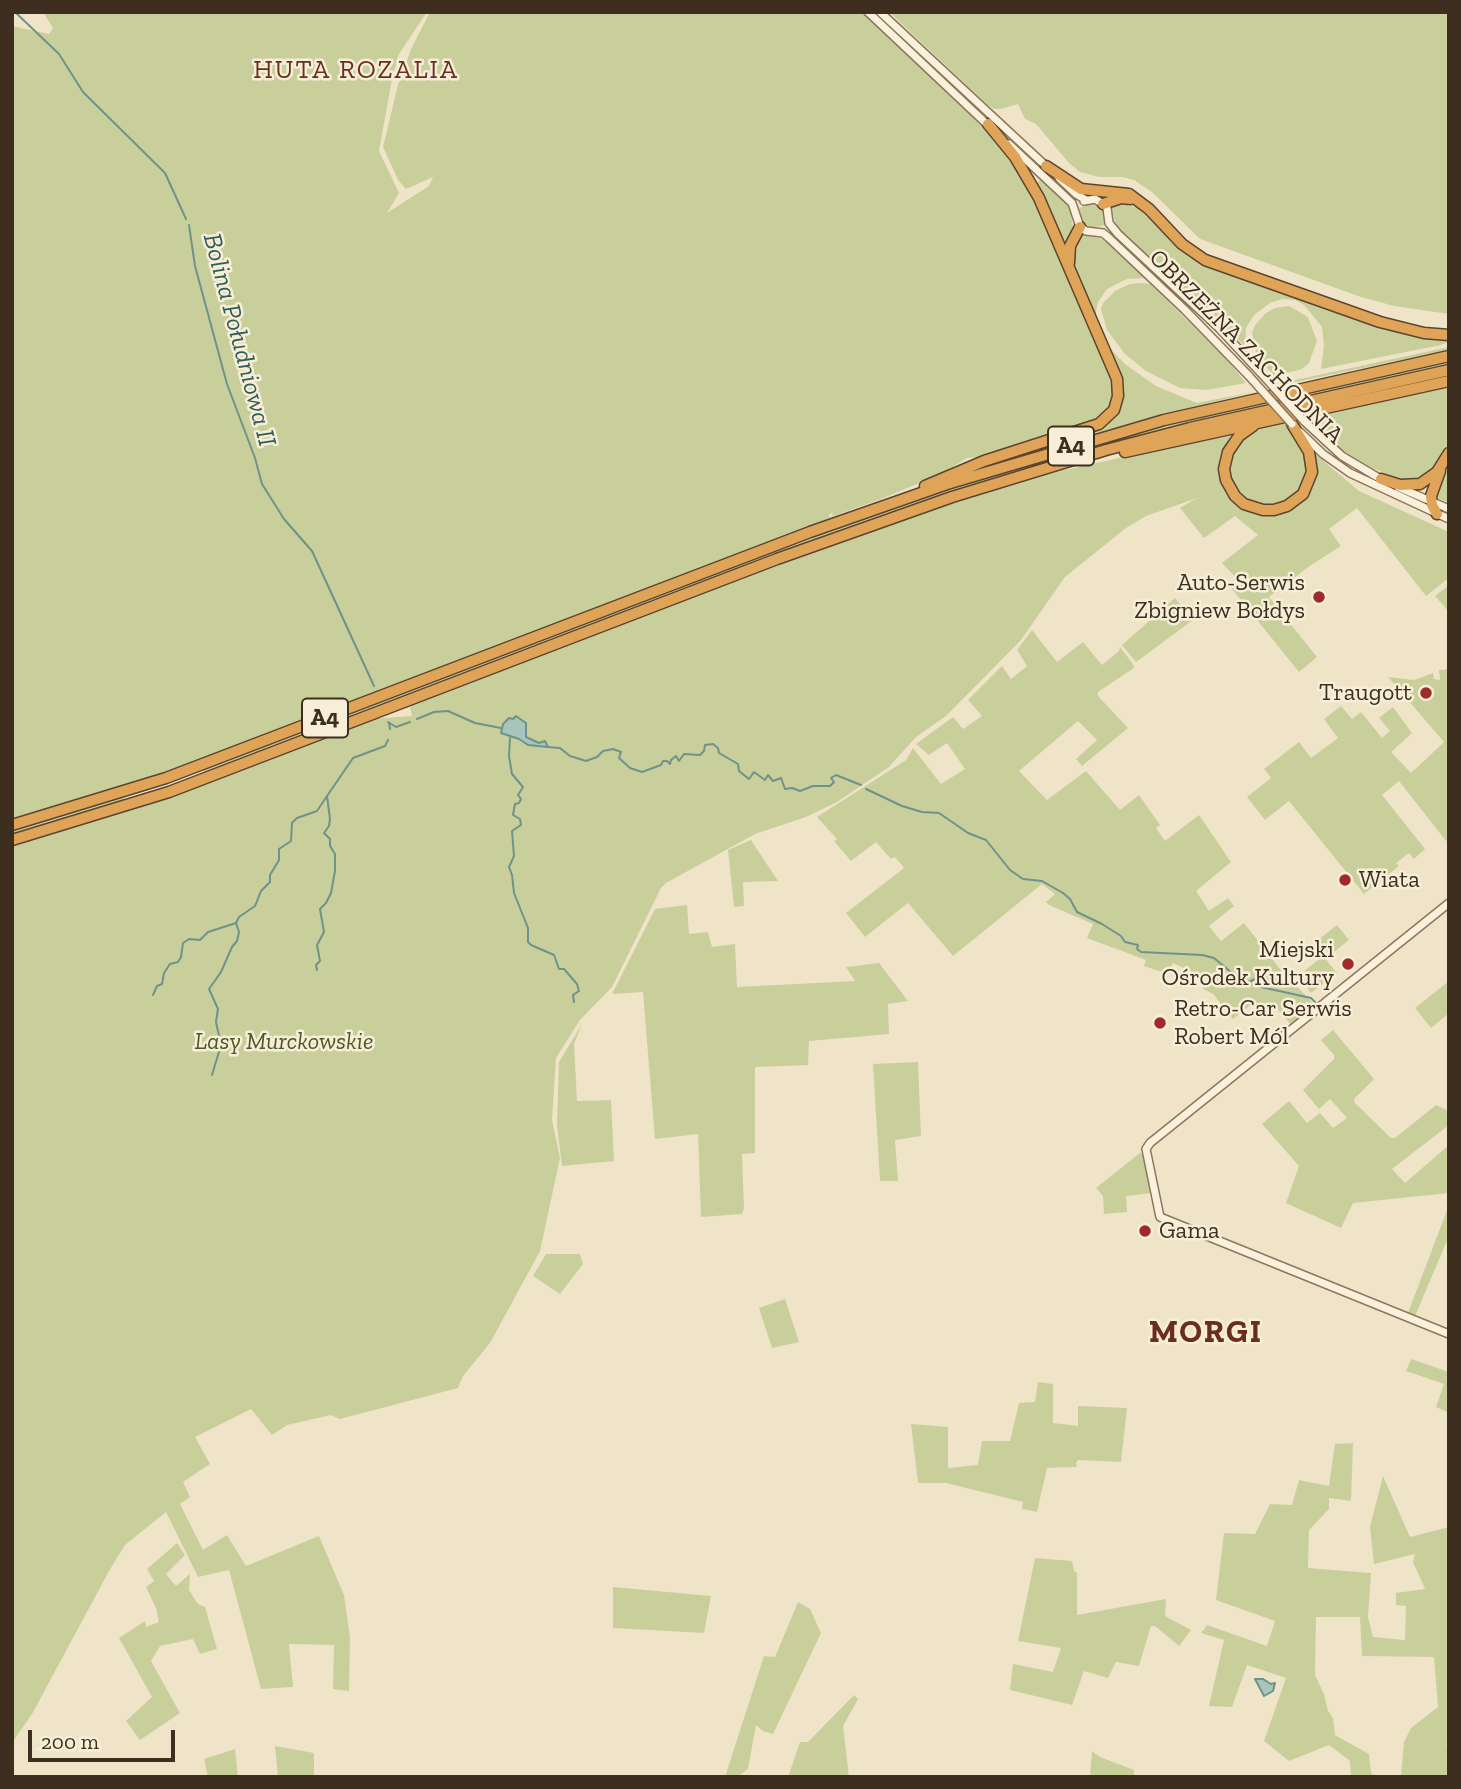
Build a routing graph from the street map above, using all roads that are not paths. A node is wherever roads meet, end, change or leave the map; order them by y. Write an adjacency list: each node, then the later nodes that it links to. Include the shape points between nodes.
1 (868, 12): 3 (street)
2 (880, 12): 4 (street)
3 (988, 124): 8 (street); 12 (highway, via 1031,183)
4 (1046, 166): 5 (street); 6 (highway, via 1081,189 1121,192)
5 (1086, 200): 7 (street); 8 (street)
6 (1138, 201): 7 (highway, via 1121,198); 13 (highway, via 1205,260 1380,322)
7 (1103, 204): 9 (street)
8 (1076, 209): 10 (street)
9 (1109, 223): 11 (street); 22 (street, OBRZEŻNA ZACHODNIA, bridge, via 1219,328 1304,421 1342,456)
10 (1080, 227): 11 (street); 12 (highway, via 1069,254)
11 (1097, 232): 18 (street, OBRZEŻNA ZACHODNIA, bridge, via 1151,277)
12 (1074, 282): 23 (highway, via 1116,379 1118,396 1110,415 1099,425 941,478)
13 (1449, 335)
14 (1449, 356): 23 (highway, A4, via 1164,420)
15 (1449, 370): 21 (highway, A4, via 1202,425)
16 (1449, 381): 17 (highway)
17 (1269, 419): 18 (highway, via 1239,436 1224,469 1235,496 1263,510 1287,506 1309,483 1309,452); 21 (highway)
18 (1292, 424): 26 (street, OBRZEŻNA ZACHODNIA, via 1322,454 1350,473)
19 (1449, 453): 20 (highway)
20 (1442, 464): 22 (highway, via 1420,484 1400,485); 24 (highway)
21 (1025, 474): 29 (highway, A4, via 777,559 195,782)
22 (1381, 479): 24 (street, OBRZEŻNA ZACHODNIA)
23 (893, 502): 28 (highway, A4, via 179,773)
24 (1431, 502): 25 (street, OBRZEŻNA ZACHODNIA); 26 (highway)
25 (1449, 509)
26 (1437, 514): 27 (street, OBRZEŻNA ZACHODNIA)
27 (1449, 519)
28 (12, 825)
29 (12, 840)
30 (1449, 903): 31 (street, via 1146,1149 1160,1217)
31 (1449, 1334)

